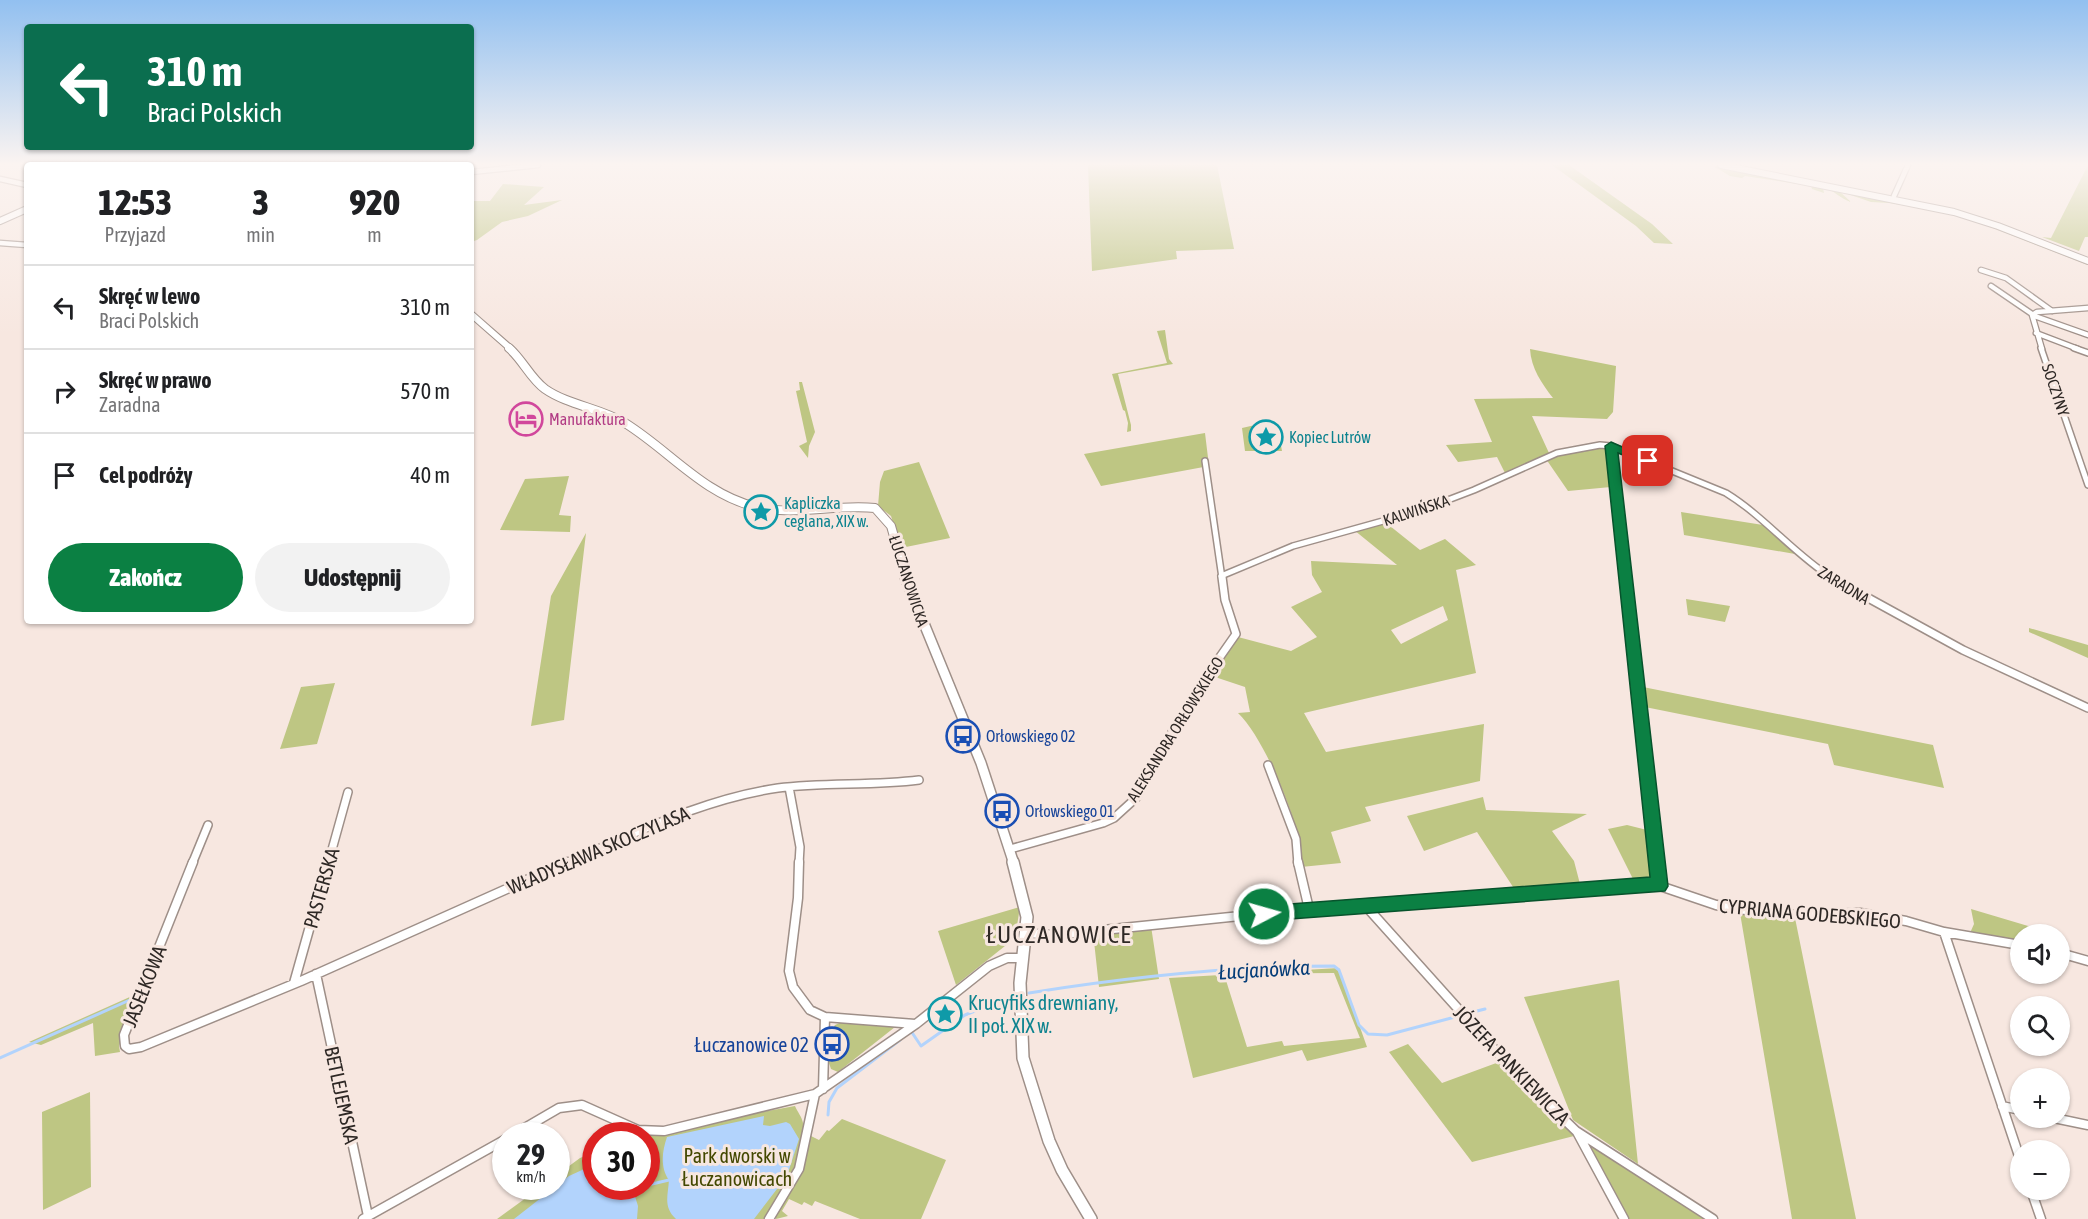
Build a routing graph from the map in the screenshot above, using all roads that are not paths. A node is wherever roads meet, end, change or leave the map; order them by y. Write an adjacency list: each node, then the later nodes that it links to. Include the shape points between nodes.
1 (1984, 222): 5 (main road)
2 (1994, 222): 5 (main road)
3 (0, 243): 4 (street)
4 (24, 245)
5 (2088, 260)
6 (1982, 270): 9 (street, via 2006,278)
7 (1991, 286): 10 (street)
8 (2088, 308): 9 (street)
9 (2052, 311): 10 (street)
10 (2032, 314): 12 (street, SOCZYNY); 13 (street)
11 (474, 317): 25 (street, ŁUCZANOWICKA, via 516,354 541,386 555,396 625,422 710,489 726,497 779,510 846,505 875,508 891,526 907,583 981,763)
12 (2036, 333): 14 (street); 17 (street, SOCZYNY)
13 (2088, 335)
14 (2088, 353)
15 (1611, 446): 18 (street, KALWIŃSKA, via 1557,453 1425,508 1293,546); 19 (street, ZARADNA, via 1726,493 1810,564 1847,588 1963,650); 26 (street)
16 (1205, 461): 18 (street, ALEKSANDRA ORŁOWSKIEGO)
17 (2088, 485)
18 (1221, 576): 25 (street, ALEKSANDRA ORŁOWSKIEGO, via 1236,634 1198,697 1180,718 1136,798 1103,823)
19 (2088, 708)
20 (1268, 765): 28 (street, via 1296,838)
21 (919, 780): 22 (street, WŁADYSŁAWA SKOCZYLASA)
22 (789, 787): 35 (street, WŁADYSŁAWA SKOCZYLASA, via 740,795 668,818); 37 (street, via 800,847 789,971 793,987 810,1010)
23 (348, 792): 36 (street, PASTERSKA)
24 (208, 825): 36 (street, JASEŁKOWA, via 124,1035 125,1046 141,1047)
25 (1010, 849): 30 (street, ŁUCZANOWICKA, via 1027,917)
26 (1659, 886): 27 (street, CYPRIANA GODEBSKIEGO, via 1639,884); 29 (street, CYPRIANA GODEBSKIEGO, via 1736,909 1798,915 1860,913)
27 (1364, 904): 28 (street, CYPRIANA GODEBSKIEGO); 45 (street, JÓZEFA PANKIEWICZA, via 1505,1062)
28 (1309, 909): 30 (street, CYPRIANA GODEBSKIEGO, via 1054,935)
29 (1944, 932): 31 (street, CYPRIANA GODEBSKIEGO); 40 (street)
30 (1027, 933): 33 (street, ŁUCZANOWICKA)
31 (2010, 943)
32 (2070, 956): 34 (street)
33 (1023, 958): 38 (street, via 1007,958 989,966); 51 (street, ŁUCZANOWICKA, via 1023,1058 1049,1141)
34 (2088, 961)
35 (316, 974): 36 (street, WŁADYSŁAWA SKOCZYLASA); 49 (street, BETLEJEMSKA)
36 (294, 983)
37 (825, 1017): 38 (street); 39 (street)
38 (916, 1024): 39 (street)
39 (819, 1092): 43 (street, via 664,1131 638,1130 582,1105 559,1107); 50 (street, via 799,1169)
40 (2002, 1106): 41 (street); 46 (street)
41 (2010, 1108)
42 (2070, 1121): 44 (street)
43 (534, 1122)
44 (2088, 1125)
45 (1576, 1131): 52 (street); 53 (street, JÓZEFA PANKIEWICZA)
46 (2014, 1140)
47 (492, 1146): 49 (street)
48 (2034, 1200): 54 (street)
49 (366, 1217)
50 (770, 1219)
51 (1091, 1219)
52 (1624, 1219)
53 (1713, 1219)
54 (2041, 1219)

